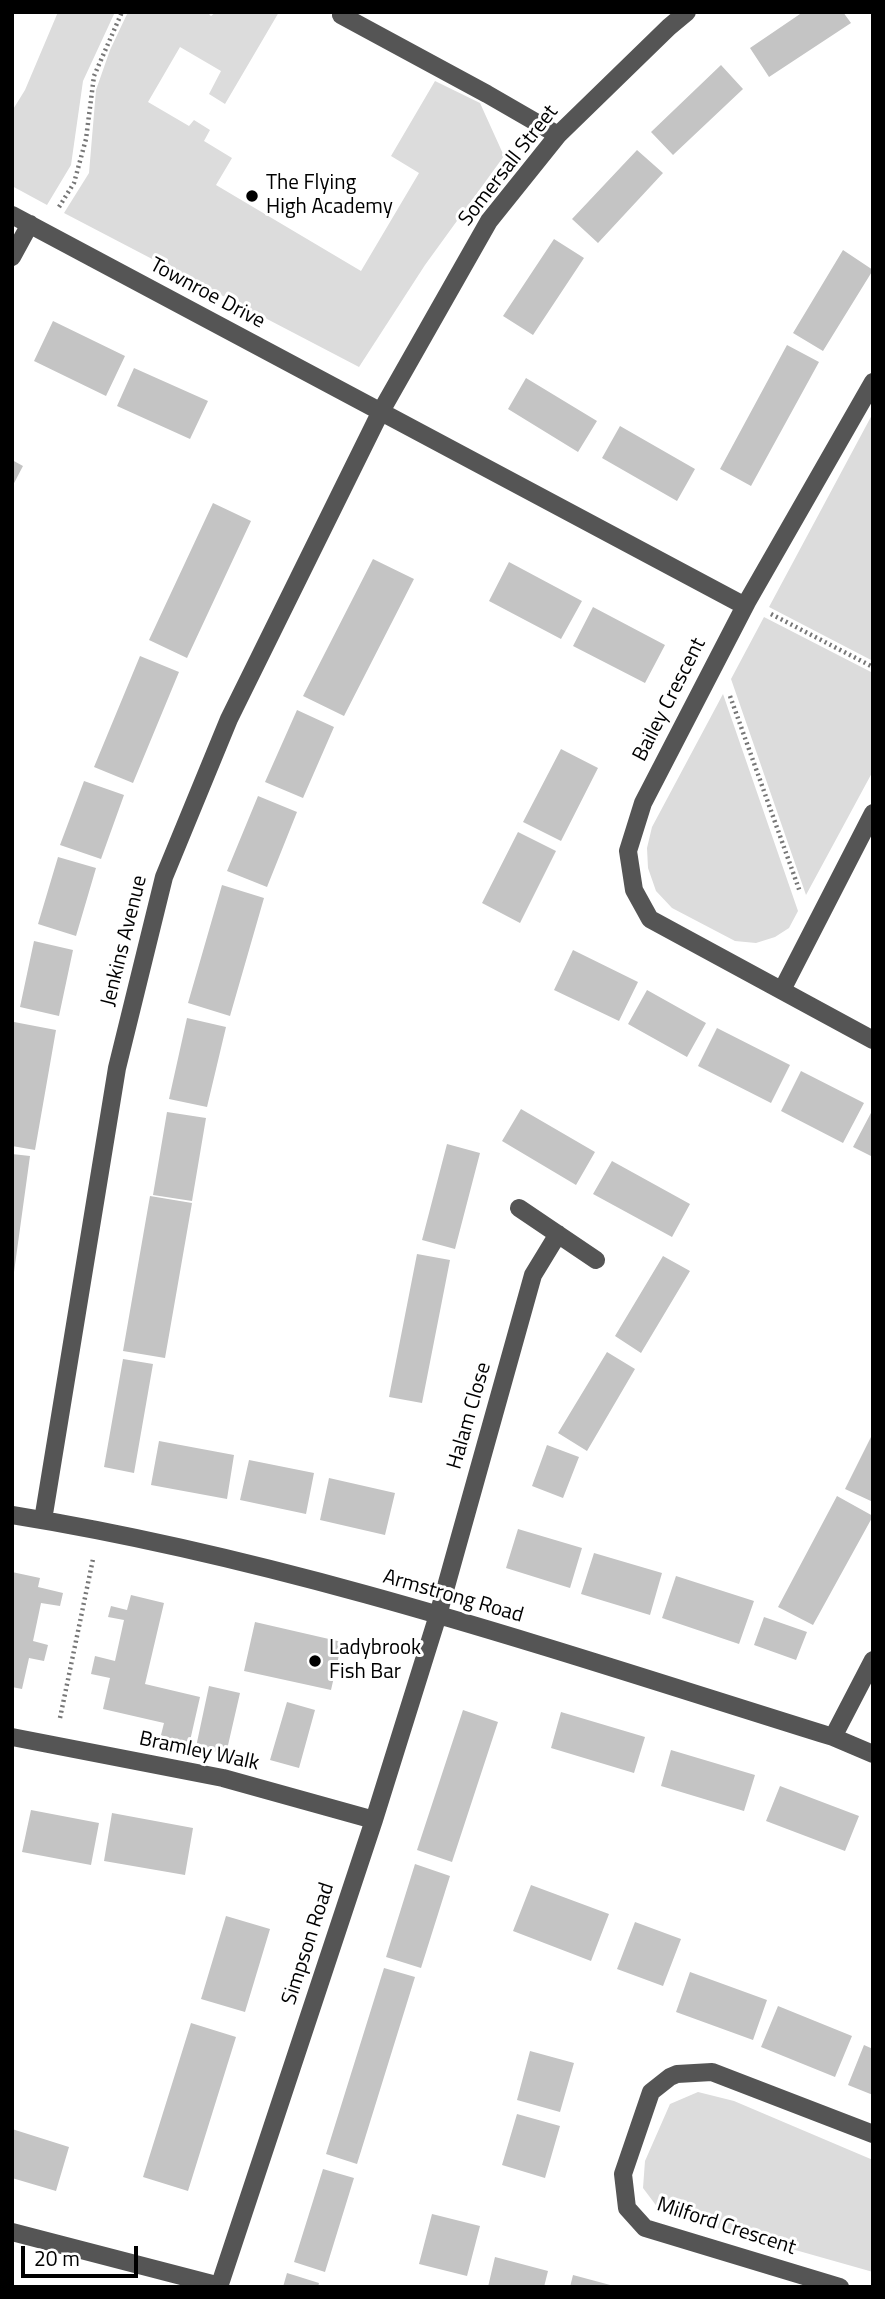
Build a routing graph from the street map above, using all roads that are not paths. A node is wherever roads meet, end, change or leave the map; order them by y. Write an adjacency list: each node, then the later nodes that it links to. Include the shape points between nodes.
1 (687, 12): 3 (street, Somersall Street)
2 (341, 15): 3 (street)
3 (558, 135): 8 (street, Somersall Street, via 489,220)
4 (12, 215): 5 (street, Townroe Drive)
5 (36, 227): 6 (street); 8 (street, Townroe Drive)
6 (12, 257)
7 (873, 382): 9 (street, Bailey Crescent)
8 (380, 413): 9 (street, Townroe Drive); 17 (street, Jenkins Avenue, via 229,719 164,877 117,1068)
9 (746, 604): 11 (street, Bailey Crescent, via 643,803 628,851 634,890 650,919)
10 (873, 813): 11 (street)
11 (782, 990): 12 (street, Bailey Crescent)
12 (873, 1040)
13 (519, 1208): 14 (street)
14 (558, 1234): 15 (street); 18 (street, Halam Close, via 533,1276)
15 (596, 1260)
16 (12, 1515): 17 (street, Armstrong Road)
17 (43, 1520): 18 (street, Armstrong Road, via 304,1578)
18 (438, 1615): 21 (street, Armstrong Road); 23 (street, Simpson Road)
19 (873, 1660): 21 (street)
20 (12, 1737): 23 (street, Bramley Walk, via 223,1778)
21 (833, 1737): 22 (street, Armstrong Road)
22 (873, 1754)
23 (374, 1820): 26 (street, Simpson Road)
24 (873, 2134): 27 (street, Milford Crescent, via 712,2072 677,2074 651,2092 623,2174 627,2207 645,2228)
25 (12, 2232): 26 (street)
26 (220, 2286)
27 (840, 2287)

